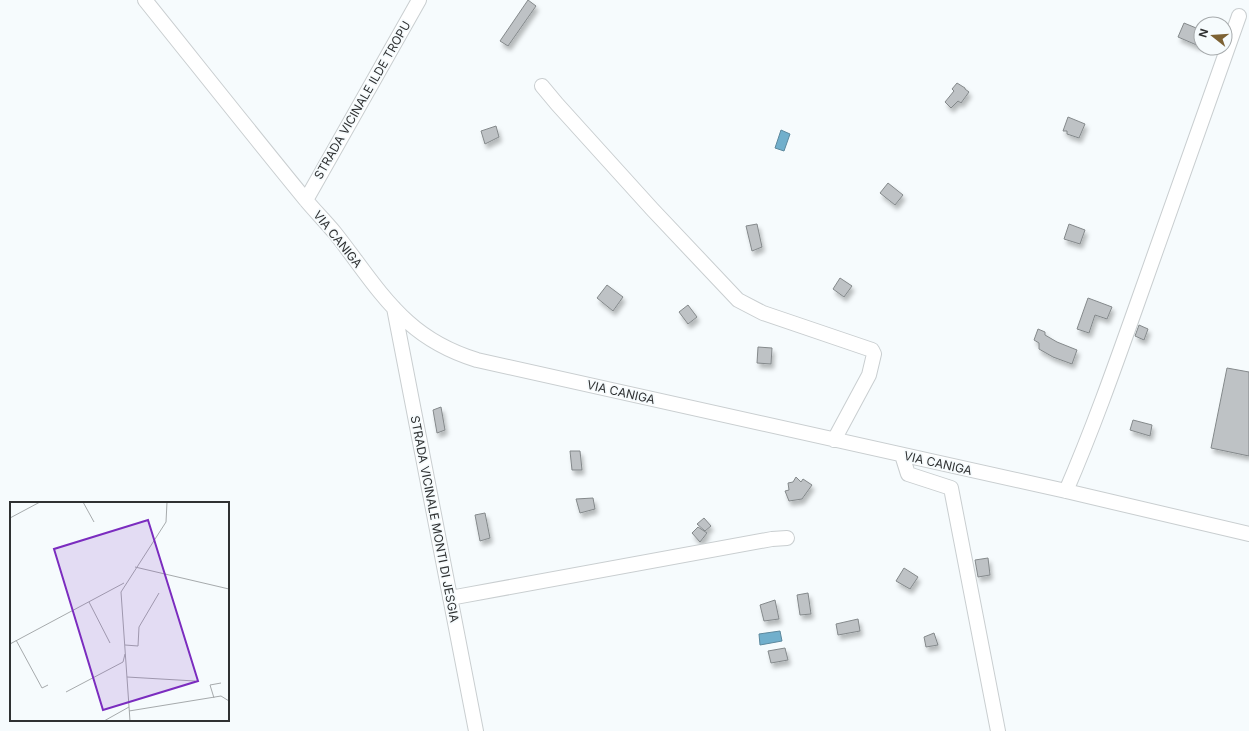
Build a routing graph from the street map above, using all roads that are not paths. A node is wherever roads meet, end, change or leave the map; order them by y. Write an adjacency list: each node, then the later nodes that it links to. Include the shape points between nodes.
1 (145, 0): 5 (street, VIA CANIGA)
2 (419, 0): 5 (street, STRADA VICINALE ILDE TROPU)
3 (1239, 16): 9 (street, via 1087,442)
4 (542, 86): 7 (street, via 738,300 763,313 872,350 874,354 869,375)
5 (306, 200): 6 (street, VIA CANIGA)
6 (394, 308): 7 (street, VIA CANIGA, via 427,336 461,355); 12 (street, STRADA VICINALE MONTI DI JESGIA)
7 (834, 440): 8 (street, VIA CANIGA)
8 (902, 455): 9 (street, VIA CANIGA); 14 (street, via 908,474 951,488)
9 (1066, 491): 10 (street, VIA CANIGA)
10 (1249, 534)
11 (787, 538): 12 (street)
12 (450, 598): 13 (street, STRADA VICINALE MONTI DI JESGIA)
13 (476, 731)
14 (998, 731)

